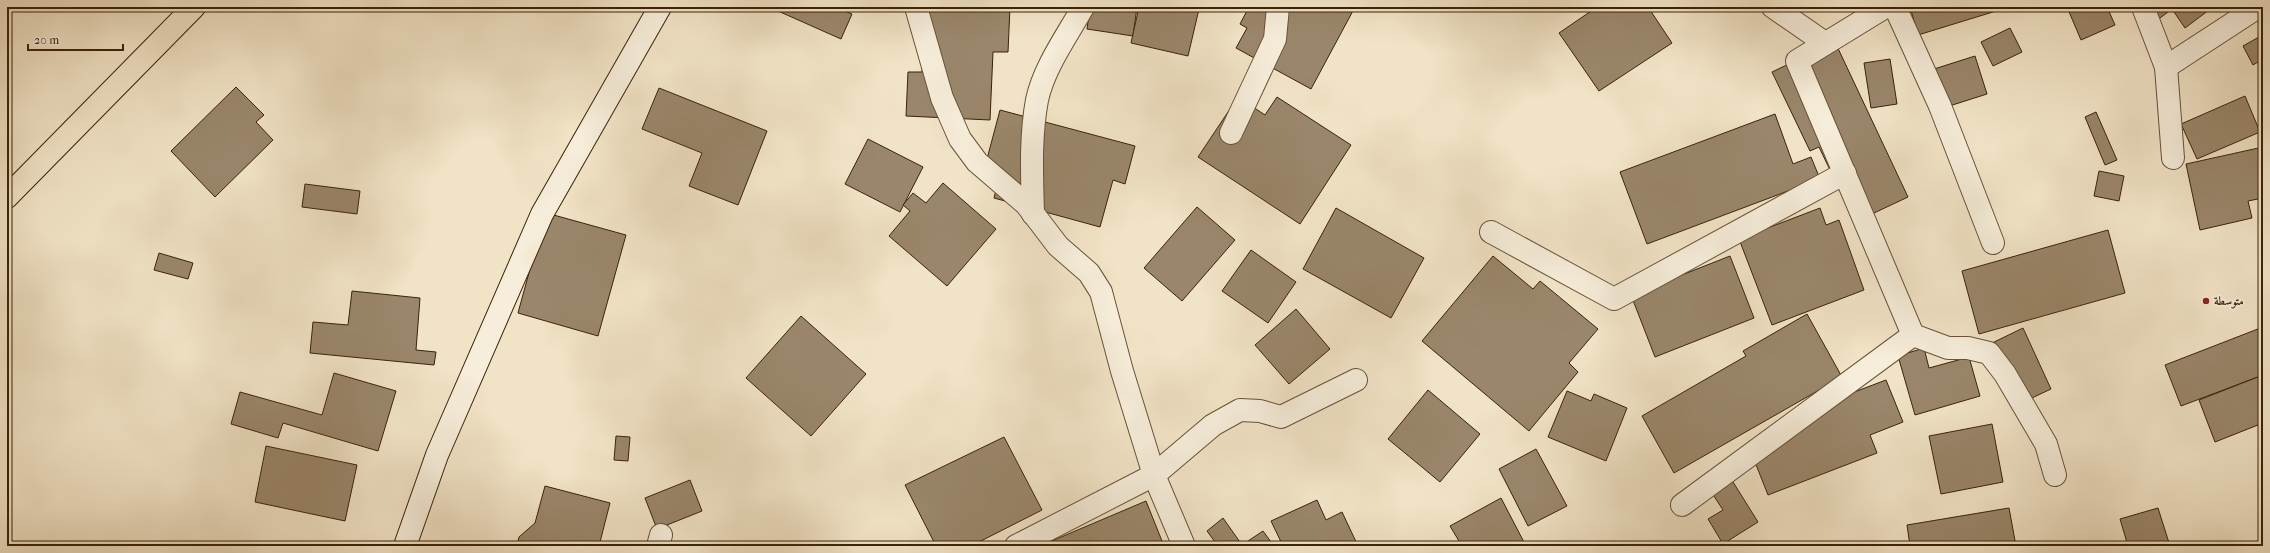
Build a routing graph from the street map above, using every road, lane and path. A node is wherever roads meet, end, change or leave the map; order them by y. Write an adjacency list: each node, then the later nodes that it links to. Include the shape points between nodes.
1 (194, 7): 16 (main road)
2 (660, 7): 25 (street, via 542,214 438,455)
3 (916, 7): 17 (street, via 942,98 960,139 977,162 1026,204)
4 (1083, 7): 17 (street, via 1053,59 1038,99 1031,148)
5 (1278, 7): 13 (street, via 1275,39)
6 (1773, 7): 11 (street)
7 (1885, 7): 11 (street)
8 (1895, 7): 19 (street, via 1940,106)
9 (2143, 7): 12 (street)
10 (2258, 7): 12 (street)
11 (1825, 43): 15 (street, via 1797,60)
12 (2166, 67): 14 (street)
13 (1231, 133)
14 (2173, 158)
15 (1845, 173): 18 (street, via 1614,299); 20 (street)
16 (7, 197)
17 (1033, 214): 22 (street, via 1058,246 1089,273 1101,292)
18 (1491, 232)
19 (1993, 243)
20 (1913, 335): 23 (street, via 1948,348 1968,348 1989,353 2005,374 2046,444); 24 (street)
21 (1356, 380): 22 (street, via 1281,417 1260,411 1240,410 1213,425)
22 (1154, 475): 26 (street); 27 (street)
23 (2055, 475)
24 (1682, 505)
25 (405, 546)
26 (1016, 546)
27 (1184, 546)

